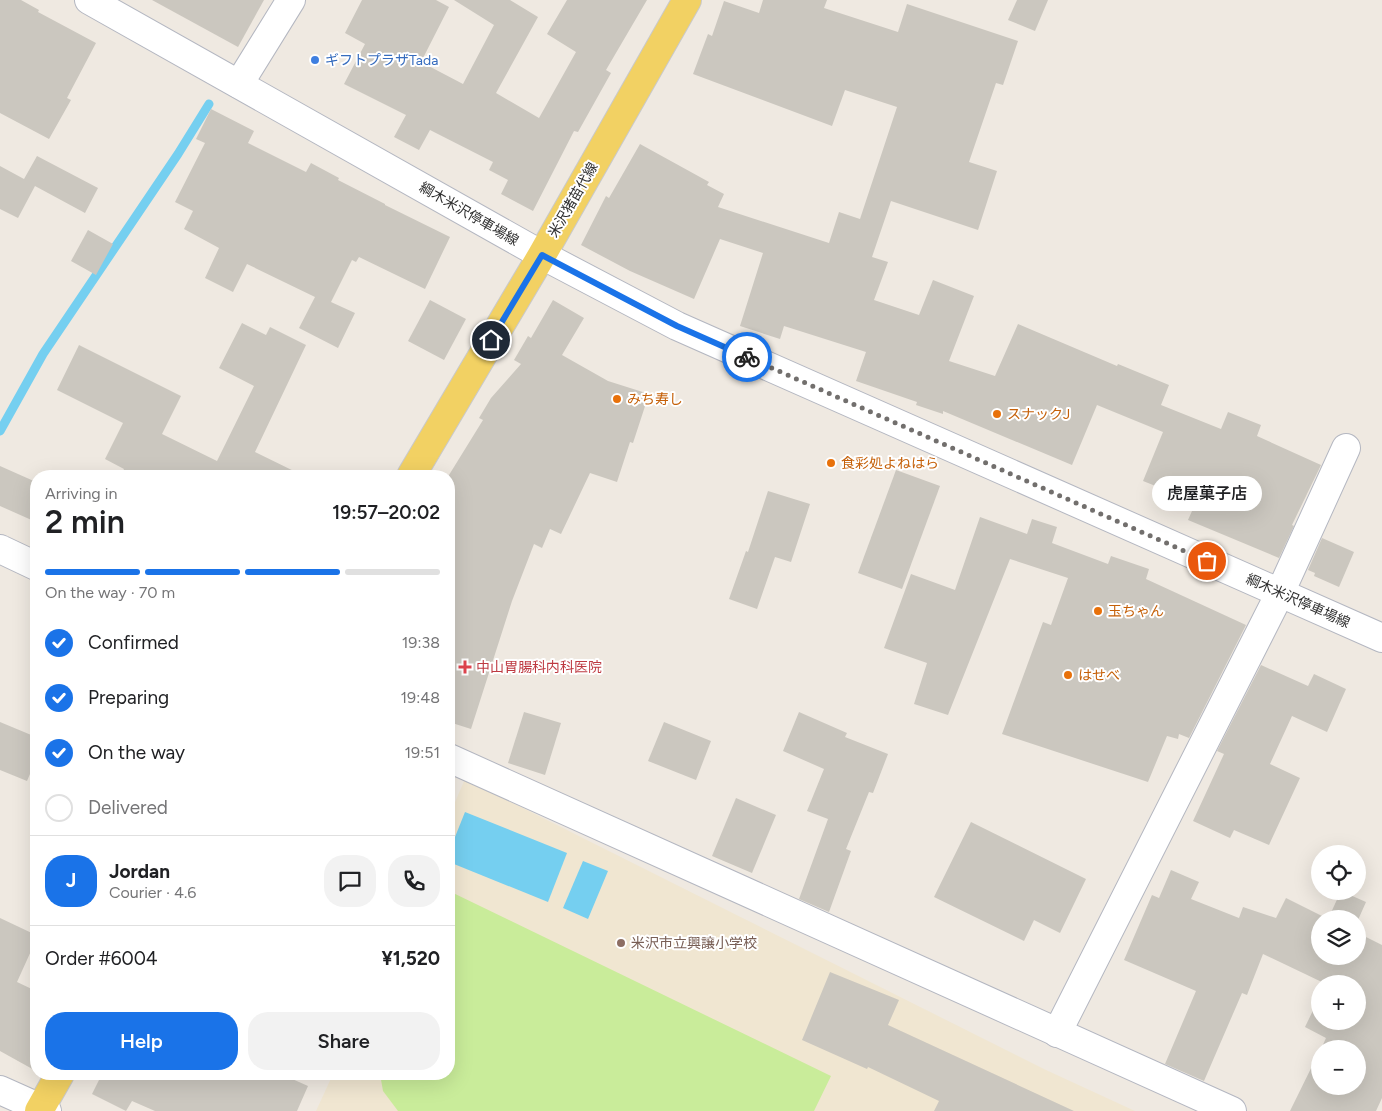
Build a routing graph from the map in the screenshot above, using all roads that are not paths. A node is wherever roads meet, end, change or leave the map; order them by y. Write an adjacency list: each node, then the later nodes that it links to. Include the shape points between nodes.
1 (89, 0): 4 (street, 綱木米沢停車場線)
2 (291, 0): 4 (street)
3 (687, 0): 5 (main road, 米沢猪苗代線)
4 (239, 84): 5 (street, 綱木米沢停車場線)
5 (542, 255): 7 (main road, 米沢猪苗代線); 10 (street, 綱木米沢停車場線, via 677,326)
6 (1346, 448): 10 (street)
7 (415, 470)
8 (0, 549): 9 (street)
9 (30, 563)
10 (1280, 593): 11 (street, 綱木米沢停車場線); 13 (street)
11 (1382, 638)
12 (455, 761): 13 (street)
13 (1057, 1034): 17 (street)
14 (57, 1080): 16 (main road)
15 (0, 1090): 16 (street)
16 (42, 1110)
17 (1232, 1111)

